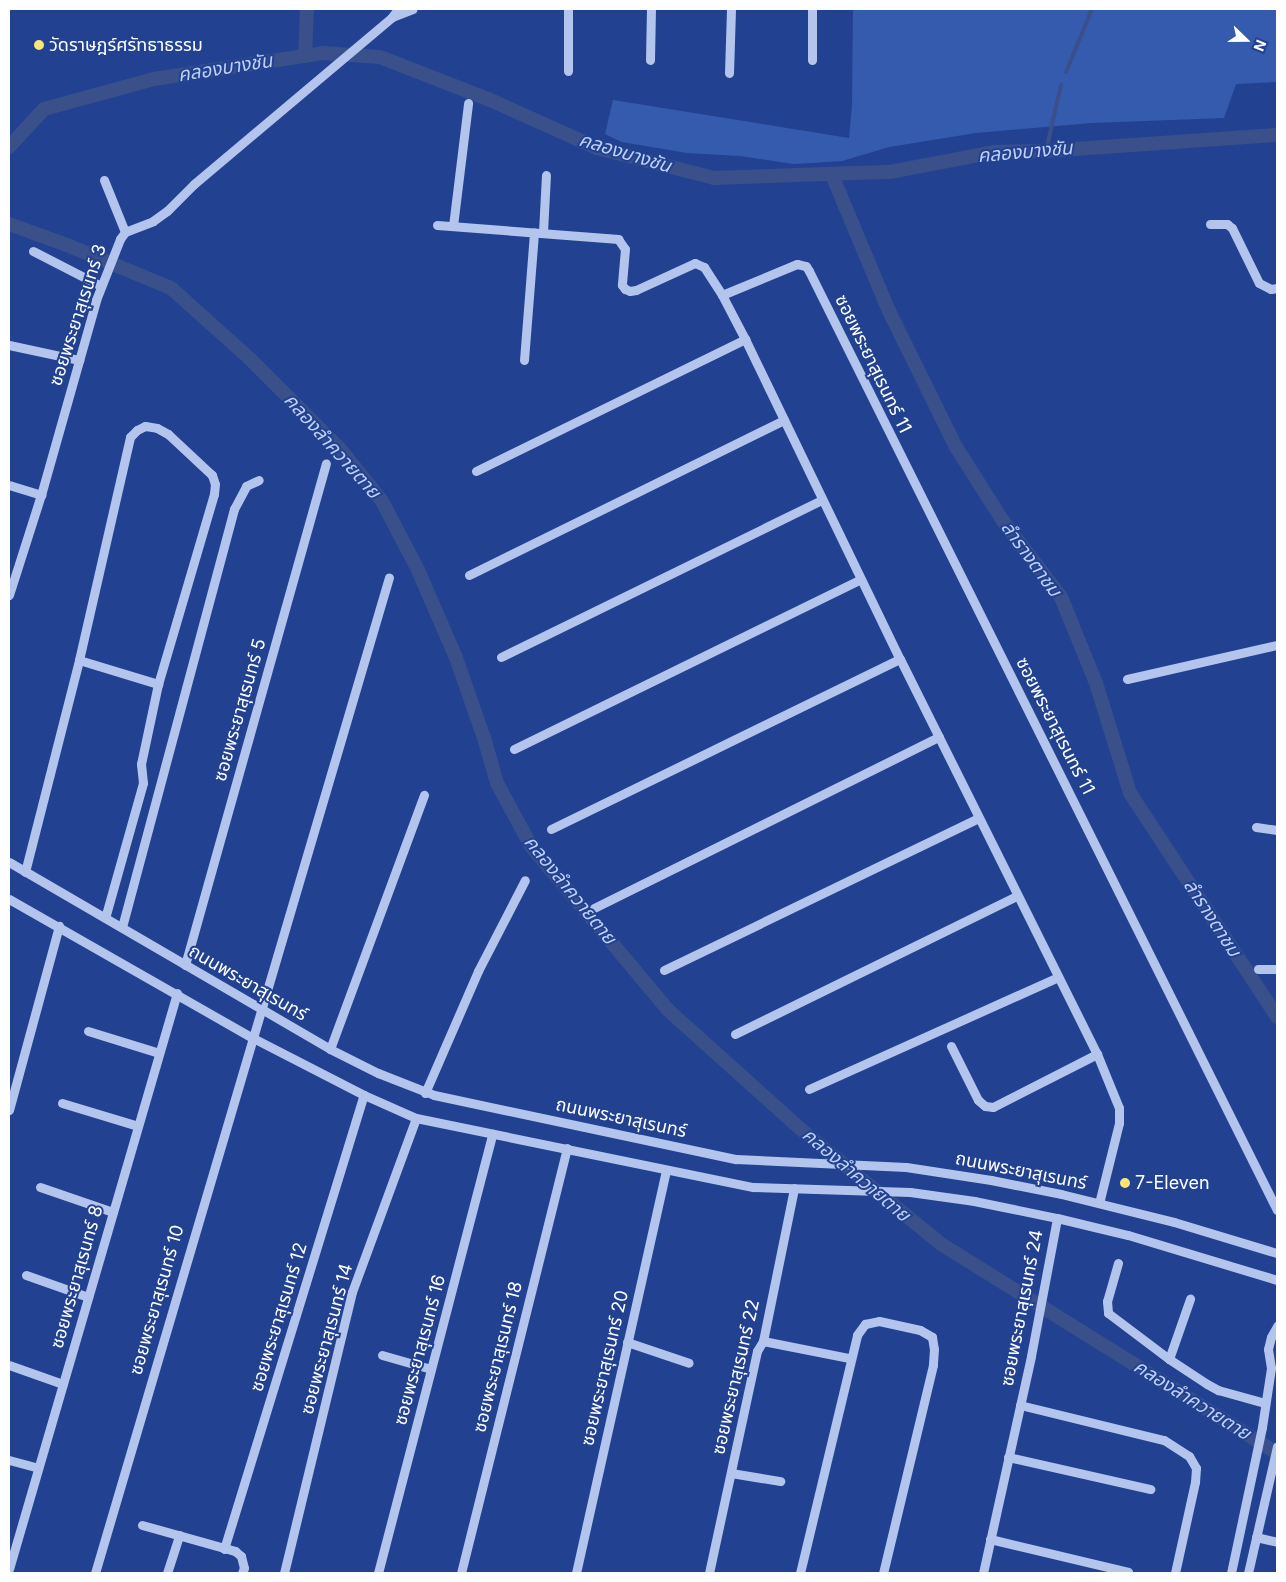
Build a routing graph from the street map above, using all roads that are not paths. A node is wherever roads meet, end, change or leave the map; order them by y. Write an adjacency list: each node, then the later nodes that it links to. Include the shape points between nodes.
1 (398, 9): 7 (street)
2 (412, 9): 7 (street)
3 (568, 9): 10 (street)
4 (651, 9): 8 (street)
5 (731, 9): 11 (street)
6 (812, 9): 9 (street)
7 (392, 18): 19 (street, ซอยพระยาสุเรนทร์ 3, via 194,184 167,211)
8 (650, 60)
9 (812, 60)
10 (568, 72)
11 (729, 73)
12 (468, 103): 17 (street)
13 (546, 175): 18 (street)
14 (104, 180): 19 (street)
15 (1210, 224): 22 (street, via 1227,224 1232,228 1259,283 1271,289)
16 (437, 225): 17 (street)
17 (453, 226): 18 (street)
18 (538, 232): 23 (street, via 618,239 625,249 622,285 625,289 636,290 700,263); 27 (street)
19 (122, 236): 21 (street, ซอยพระยาสุเรนทร์ 3)
20 (32, 251): 21 (street)
21 (102, 283): 26 (street, ซอยพระยาสุเรนทร์ 3)
22 (1277, 288)
23 (722, 295): 24 (street); 88 (street, ซอยพระยาสุเรนทร์ 11, via 797,264 806,266)
24 (745, 339): 28 (street); 30 (street)
25 (9, 345): 26 (street)
26 (79, 360): 33 (street, ซอยพระยาสุเรนทร์ 3)
27 (524, 360)
28 (784, 420): 34 (street); 35 (street)
29 (326, 463): 61 (street, ซอยพระยาสุเรนทร์ 5)
30 (476, 471)
31 (259, 480): 60 (street, via 246,486 234,508)
32 (9, 486): 33 (street)
33 (41, 495): 38 (street, ซอยพระยาสุเรนทร์ 3)
34 (822, 500): 37 (street); 40 (street)
35 (469, 575)
36 (389, 577): 67 (street, ซอยพระยาสุเรนทร์ 10)
37 (861, 579): 41 (street); 46 (street)
38 (9, 595)
39 (1277, 645): 43 (street)
40 (501, 657)
41 (900, 659): 45 (street); 50 (street)
42 (79, 660): 44 (street); 44 (street, via 130,437 145,426 157,428 168,434 212,476 215,484); 53 (street)
43 (1127, 679)
44 (158, 684): 58 (street, via 141,764 143,783)
45 (939, 737): 48 (street); 57 (street)
46 (514, 749)
47 (424, 795): 72 (street)
48 (978, 818): 55 (street); 64 (street)
49 (1256, 827): 51 (street)
50 (551, 829)
51 (1277, 830)
52 (9, 862): 53 (street, ถนนพระยาสุเรนทร์)
53 (25, 872): 58 (street, ถนนพระยาสุเรนทร์)
54 (525, 880): 76 (street, via 478,971)
55 (1017, 896): 65 (street); 69 (street)
56 (9, 898): 59 (street)
57 (594, 908)
58 (105, 918): 60 (street, ถนนพระยาสุเรนทร์)
59 (59, 926): 66 (street); 79 (street)
60 (122, 928): 61 (street, ถนนพระยาสุเรนทร์)
61 (185, 965): 67 (street, ถนนพระยาสุเรนทร์)
62 (1277, 968): 63 (street)
63 (1258, 969)
64 (664, 970)
65 (1058, 977): 74 (street); 75 (street)
66 (177, 993): 70 (street); 73 (street, ซอยพระยาสุเรนทร์ 8)
67 (260, 1010): 70 (street, ซอยพระยาสุเรนทร์ 10); 72 (street, ถนนพระยาสุเรนทร์)
68 (88, 1031): 73 (street)
69 (735, 1034)
70 (251, 1037): 77 (street); 125 (street, ซอยพระยาสุเรนทร์ 10)
71 (951, 1046): 74 (street, via 978,1100 993,1107)
72 (330, 1049): 76 (street, ถนนพระยาสุเรนทร์)
73 (160, 1052): 81 (street, ซอยพระยาสุเรนทร์ 8)
74 (1097, 1054): 87 (street, via 1119,1108 1119,1123)
75 (809, 1089)
76 (426, 1093): 87 (street, ถนนพระยาสุเรนทร์, via 736,1158 801,1164 906,1167 983,1178)
77 (364, 1095): 80 (street); 122 (street, ซอยพระยาสุเรนทร์ 12)
78 (62, 1103): 81 (street)
79 (9, 1110)
80 (416, 1118): 82 (street); 128 (street, ซอยพระยาสุเรนทร์ 14, via 352,1292)
81 (138, 1126): 89 (street, ซอยพระยาสุเรนทร์ 8)
82 (492, 1134): 83 (street); 105 (street, ซอยพระยาสุเรนทร์ 16)
83 (567, 1148): 84 (street); 130 (street, ซอยพระยาสุเรนทร์ 18)
84 (666, 1170): 86 (street, via 753,1187); 99 (street, ซอยพระยาสุเรนทร์ 20)
85 (40, 1187): 89 (street)
86 (798, 1188): 90 (street, via 910,1192); 98 (street, ซอยพระยาสุเรนทร์ 22)
87 (1099, 1203): 91 (street, ถนนพระยาสุเรนทร์)
88 (1277, 1210)
89 (113, 1212): 95 (street, ซอยพระยาสุเรนทร์ 8)
90 (1057, 1218): 94 (street, via 1128,1235); 108 (street, ซอยพระยาสุเรนทร์ 24)
91 (1277, 1253)
92 (1118, 1263): 102 (street, via 1107,1301 1108,1313)
93 (26, 1275): 95 (street)
94 (1277, 1280)
95 (88, 1297): 106 (street, ซอยพระยาสุเรนทร์ 8)
96 (1190, 1300): 102 (street)
97 (1277, 1326): 107 (street, via 1270,1337 1268,1349 1271,1368)
98 (763, 1341): 101 (street); 113 (street, ซอยพระยาสุเรนทร์ 22, via 757,1351)
99 (627, 1342): 103 (street); 131 (street, ซอยพระยาสุเรนทร์ 20)
100 (382, 1355): 105 (street)
101 (849, 1358): 133 (street); 134 (street, via 856,1335 865,1324 879,1320 920,1330 932,1337 933,1365)
102 (1169, 1359): 107 (street, via 1218,1390)
103 (689, 1363)
104 (9, 1365): 106 (street)
105 (432, 1369): 129 (street, ซอยพระยาสุเรนทร์ 16)
106 (63, 1384): 112 (street, ซอยพระยาสุเรนทร์ 8)
107 (1265, 1403): 137 (street, via 1254,1470)
108 (1020, 1405): 110 (street, ซอยพระยาสุเรนทร์ 24); 136 (street, ซอยพระยาสุเรนทร์ 24, via 1164,1440 1189,1456 1196,1468 1195,1482)
109 (1277, 1446): 118 (street)
110 (1008, 1457): 115 (street); 119 (street, ซอยพระยาสุเรนทร์ 24)
111 (9, 1460): 112 (street)
112 (38, 1468): 121 (street, ซอยพระยาสุเรนทร์ 8)
113 (731, 1473): 114 (street); 132 (street, ซอยพระยาสุเรนทร์ 22)
114 (780, 1482)
115 (1150, 1489)
116 (142, 1525): 117 (street)
117 (178, 1535): 122 (street); 126 (street)
118 (1256, 1537): 120 (street); 138 (street)
119 (990, 1539): 124 (street); 135 (street, ซอยพระยาสุเรนทร์ 24)
120 (1277, 1542)
121 (12, 1549): 123 (street, ซอยพระยาสุเรนทร์ 8)
122 (224, 1549): 127 (street, via 241,1556)
123 (9, 1570)
124 (1128, 1572)
125 (95, 1573)
126 (167, 1573)
127 (242, 1573)
128 (284, 1573)
129 (378, 1573)
130 (461, 1573)
131 (576, 1573)
132 (709, 1573)
133 (800, 1573)
134 (883, 1573)
135 (983, 1573)
136 (1175, 1573)
137 (1230, 1573)
138 (1248, 1573)

